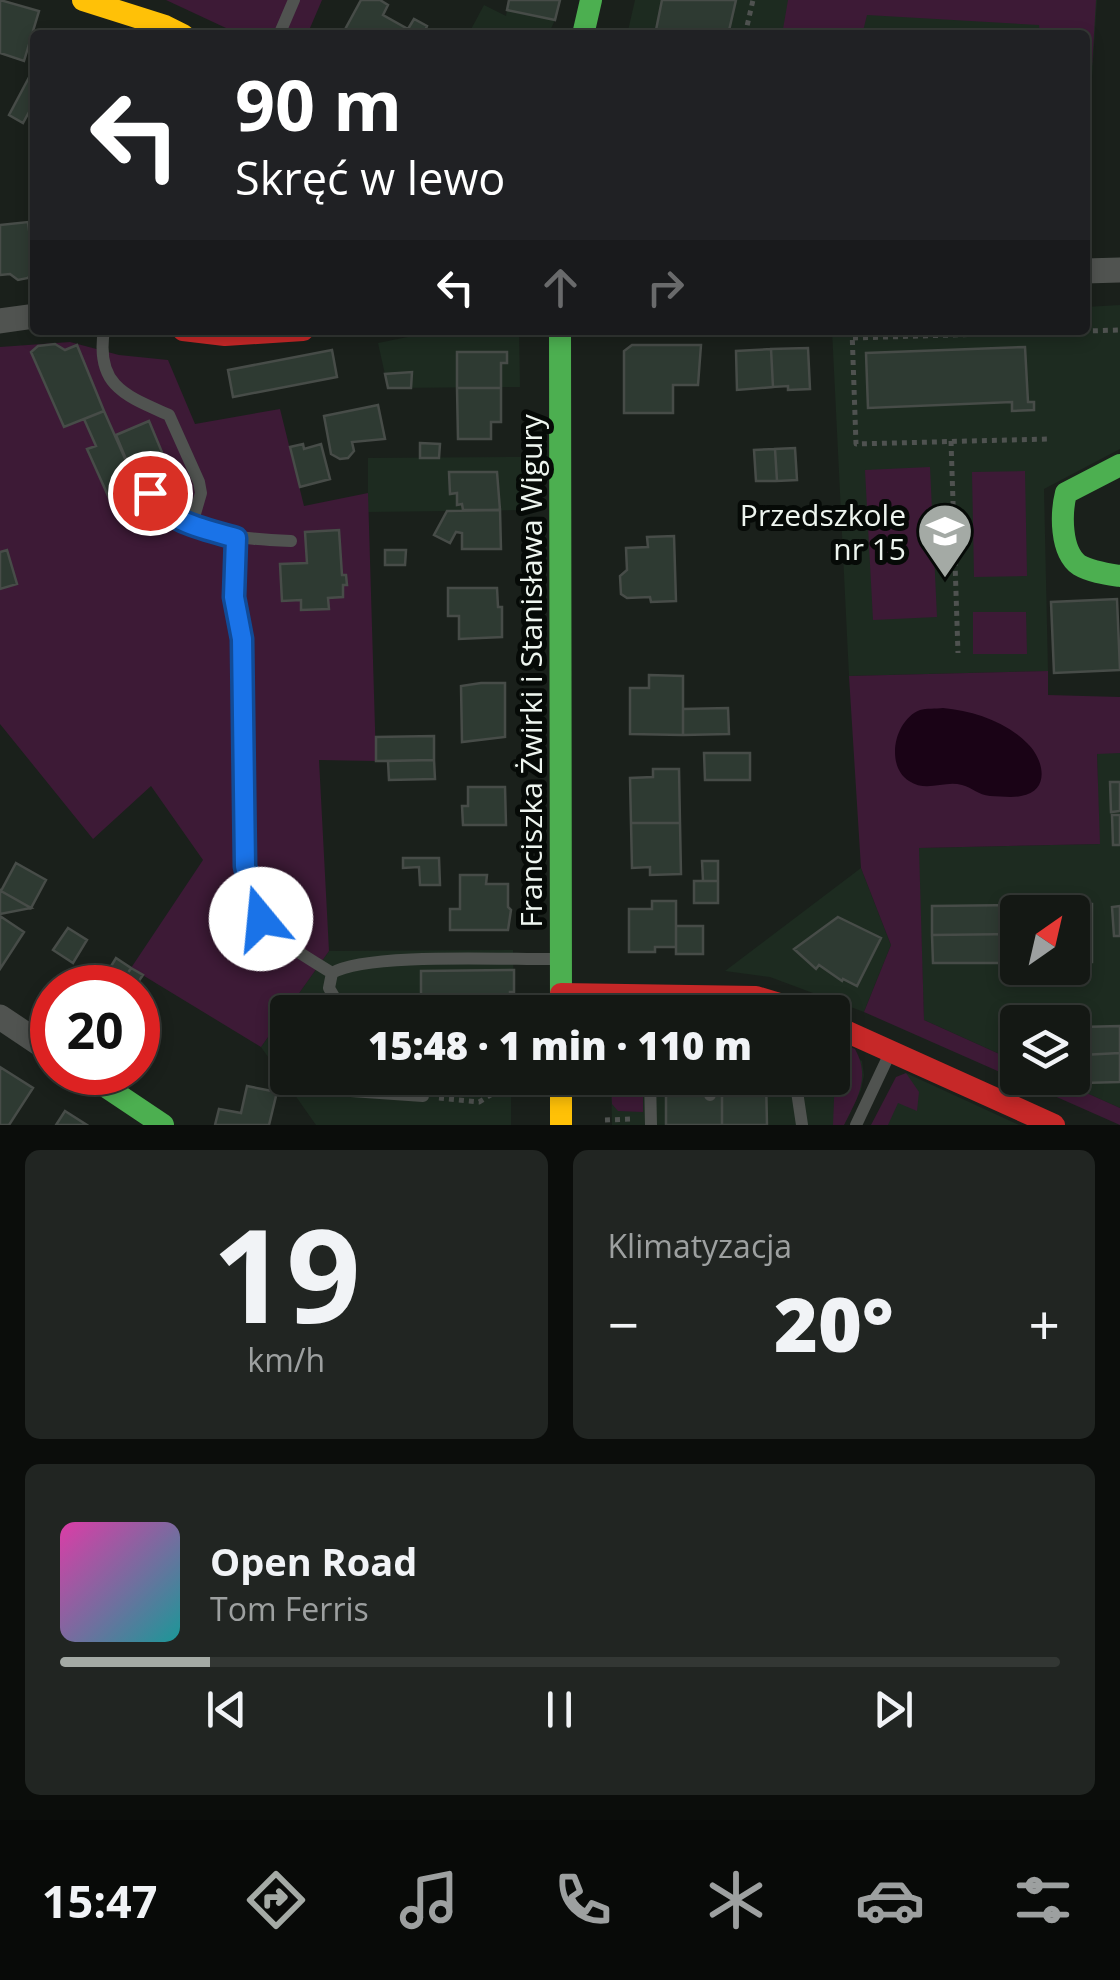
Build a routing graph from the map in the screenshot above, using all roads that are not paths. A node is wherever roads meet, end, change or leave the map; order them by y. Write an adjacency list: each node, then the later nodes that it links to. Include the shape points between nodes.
1 (83, 0): 4 (street)
2 (294, 0): 5 (lane)
3 (591, 0): 6 (street)
4 (173, 30)
5 (281, 30)
6 (585, 30)
7 (1120, 270): 8 (street)
8 (1090, 271)
9 (30, 317): 10 (street)
10 (0, 322)
11 (104, 335): 15 (lane, via 104,362 120,394 169,415 198,482)
12 (560, 335): 19 (street, Franciszka Żwirki i Stanisława Wigury)
13 (1120, 464): 18 (street, via 1063,501 1065,548 1073,560)
14 (150, 493): 15 (lane, via 172,518)
15 (192, 524): 16 (lane)
16 (236, 538): 17 (lane); 20 (lane, via 245,866 252,898 272,934)
17 (291, 541)
18 (1120, 576)
19 (560, 960): 20 (lane, via 378,961); 22 (street, Franciszka Żwirki i Stanisława Wigury)
20 (332, 973): 21 (lane)
21 (333, 995)
22 (560, 995)
23 (0, 1018): 25 (street)
24 (850, 1033): 26 (street)
25 (30, 1038)
26 (891, 1051): 37 (lane); 38 (street)
27 (118, 1095): 33 (street)
28 (409, 1095): 32 (lane)
29 (560, 1095): 34 (street)
30 (650, 1095): 35 (lane)
31 (798, 1095): 36 (lane)
32 (423, 1096)
33 (163, 1125)
34 (561, 1125)
35 (651, 1125)
36 (802, 1125)
37 (856, 1125)
38 (1054, 1125)

